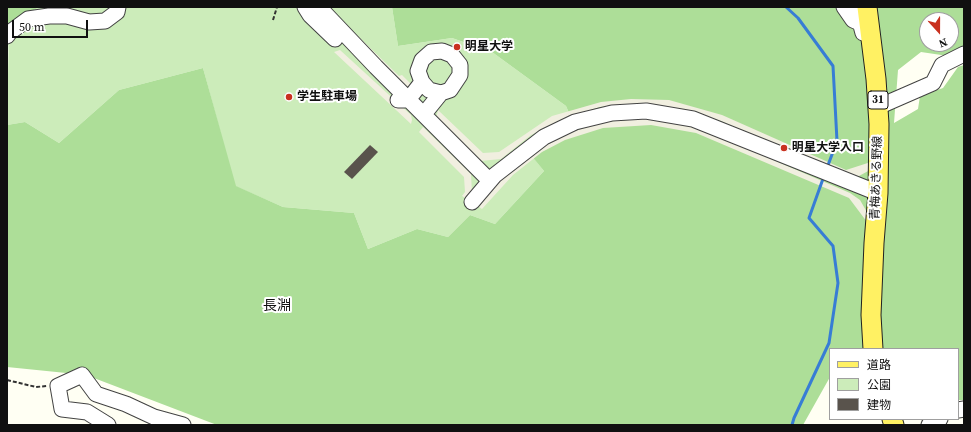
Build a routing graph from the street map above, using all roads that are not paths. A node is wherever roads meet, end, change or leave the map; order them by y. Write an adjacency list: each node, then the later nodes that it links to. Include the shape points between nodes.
1 (118, 7): 7 (street, via 117,12 105,21 88,22 67,16 28,19)
2 (305, 7): 11 (street, via 310,15 399,101)
3 (319, 7): 11 (street)
4 (844, 7): 6 (street, via 853,20)
5 (856, 7): 6 (street)
6 (864, 15): 12 (main road, 青梅あきる野線 / 31, via 872,51)
7 (7, 36)
8 (964, 54): 12 (street, via 942,64 933,83)
9 (422, 82): 10 (street, via 428,90); 10 (street, via 418,71 422,60 431,52 442,51 452,55 460,65 460,75 450,90); 11 (street)
10 (441, 93): 13 (street)
11 (408, 100): 13 (street)
12 (878, 107): 15 (main road, 青梅あきる野線 / 31)
13 (424, 114): 14 (street)
14 (490, 181): 15 (street, via 544,137 575,122 612,113 646,111 693,119); 16 (street)
15 (878, 193): 17 (main road, 青梅あきる野線 / 31, via 871,315)
16 (472, 202)
17 (873, 348)
18 (938, 420): 21 (street)
19 (108, 425): 20 (street, via 87,412 62,409 58,386 82,374 96,394 126,404 154,418)
20 (183, 425)
21 (929, 425)

